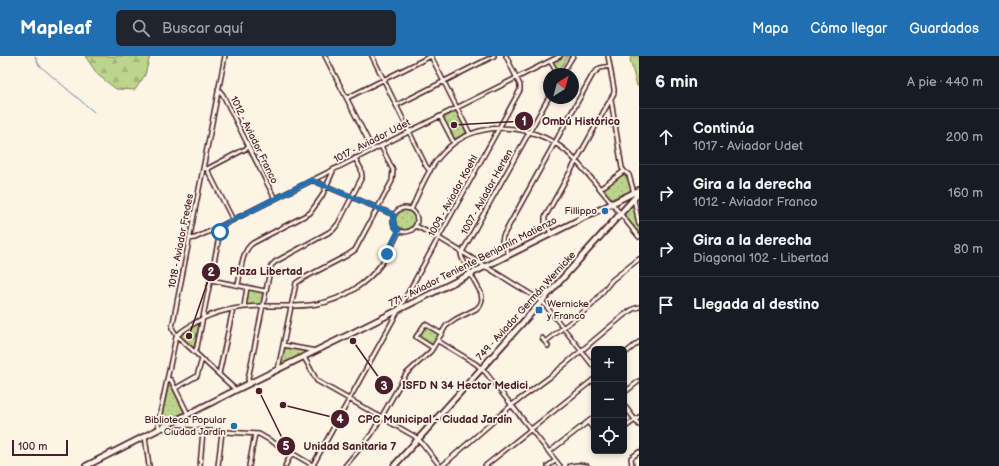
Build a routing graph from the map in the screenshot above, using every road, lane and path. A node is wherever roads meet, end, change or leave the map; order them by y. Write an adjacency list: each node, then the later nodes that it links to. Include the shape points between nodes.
1 (225, 56): 2 (street); 18 (street, 1018 - Aviador Fredes)
2 (230, 56)
3 (325, 56): 19 (street)
4 (372, 56): 16 (street)
5 (431, 56): 16 (street); 17 (street)
6 (494, 56): 17 (street)
7 (506, 56): 15 (street)
8 (573, 56): 14 (street)
9 (608, 56): 12 (street)
10 (558, 57): 11 (street, 1017 - Aviador Udet)
11 (550, 61): 13 (street); 15 (street, 1017 - Aviador Udet)
12 (610, 66): 20 (street, via 614,91); 32 (street, via 595,72)
13 (554, 68)
14 (566, 68)
15 (517, 78): 23 (street, 1017 - Aviador Udet); 27 (street, 1009 - Aviador Koehl, via 520,90)
16 (384, 80): 19 (street); 22 (street)
17 (444, 82): 22 (street); 23 (street)
18 (218, 89): 34 (street, 1012 - Aviador Franco); 38 (street, 1018 - Aviador Fredes)
19 (347, 98): 35 (street)
20 (611, 100): 25 (street); 26 (street)
21 (545, 104): 29 (street, 1007 - Aviador Herten)
22 (397, 105): 28 (street)
23 (457, 107): 24 (street, 1017 - Aviador Udet); 30 (street)
24 (440, 116): 28 (street, 1017 - Aviador Udet); 31 (street)
25 (598, 123): 26 (street, via 606,121); 37 (street)
26 (616, 126): 41 (street)
27 (499, 128): 29 (street); 30 (street); 62 (street, 1009 - Aviador Koehl)
28 (409, 132): 33 (street, 1017 - Aviador Udet); 40 (street)
29 (529, 132): 32 (street); 64 (street, 1007 - Aviador Herten)
30 (470, 134): 31 (street)
31 (454, 143): 40 (street, via 441,155)
32 (555, 143): 37 (street); 65 (street, via 502,238)
33 (381, 146): 35 (street, 1017 - Aviador Udet); 51 (street, via 392,168 393,177)
34 (249, 147): 38 (street); 49 (street, 1012 - Aviador Franco)
35 (373, 150): 36 (street, 1017 - Aviador Udet)
36 (355, 158): 39 (street, 1017 - Aviador Udet); 47 (street, via 362,175)
37 (576, 161): 44 (street); 60 (street, via 545,217)
38 (205, 168): 55 (street); 63 (street, 1018 - Aviador Fredes)
39 (334, 169): 42 (street, 1017 - Aviador Udet); 43 (street)
40 (430, 171): 52 (street)
41 (624, 171): 44 (street); 46 (street, via 629,175)
42 (312, 180): 43 (street); 49 (street, 1017 - Aviador Udet)
43 (327, 187): 47 (street); 70 (street, via 310,213 247,247)
44 (600, 189): 50 (street)
45 (639, 191): 46 (street, 771 - Aviador Teniente Benjamín Matienzo); 48 (street, 749 - Aviador Germán Wernicke)
46 (634, 192): 48 (street); 50 (street, 771 - Aviador Teniente Benjamín Matienzo)
47 (352, 197): 51 (street); 72 (street, via 333,230 272,263)
48 (634, 198): 53 (street, 749 - Aviador Germán Wernicke); 56 (street)
49 (274, 199): 55 (street, 1017 - Aviador Udet)
50 (612, 203): 53 (street); 60 (street, 771 - Aviador Teniente Benjamín Matienzo)
51 (378, 207): 54 (street); 75 (street, via 358,246 346,256 297,282)
52 (411, 210): 54 (street, via 403,208); 57 (street, via 416,215)
53 (620, 213): 61 (street); 73 (street, 749 - Aviador Germán Wernicke)
54 (394, 215): 59 (street, via 393,222)
55 (233, 220): 58 (street, 1017 - Aviador Udet)
56 (639, 224)
57 (416, 226): 59 (street, via 410,231); 62 (street)
58 (219, 227): 63 (street, 1017 - Aviador Udet); 69 (street)
59 (399, 230): 75 (street, via 375,271 354,289 321,304)
60 (551, 233): 65 (street, 771 - Aviador Teniente Benjamín Matienzo)
61 (639, 237)
62 (439, 238): 64 (street); 79 (street, 1009 - Aviador Koehl)
63 (189, 239): 83 (street, 1018 - Aviador Fredes, via 172,326)
64 (462, 252): 67 (street); 68 (street, via 462,258)
65 (509, 254): 67 (street, 771 - Aviador Teniente Benjamín Matienzo)
66 (639, 259): 81 (street, via 612,280 592,304)
67 (486, 266): 68 (street, 771 - Aviador Teniente Benjamín Matienzo); 73 (street)
68 (471, 274): 79 (street, 771 - Aviador Teniente Benjamín Matienzo); 82 (street, via 481,293 480,305 450,323)
69 (211, 280): 70 (street); 80 (street)
70 (238, 285): 71 (street)
71 (248, 287): 72 (street); 76 (street)
72 (265, 291): 74 (street)
73 (542, 301): 81 (street); 98 (street, 749 - Aviador Germán Wernicke)
74 (262, 306): 75 (street); 76 (street); 104 (street)
75 (290, 306): 88 (street)
76 (244, 307): 78 (street)
77 (639, 307): 91 (street, via 633,308)
78 (233, 309): 80 (street); 100 (street)
79 (399, 310): 92 (street, 771 - Aviador Teniente Benjamín Matienzo); 108 (street, 1009 - Aviador Koehl)
80 (203, 319): 83 (street); 93 (street)
81 (563, 328): 86 (street); 91 (street)
82 (442, 334): 85 (street); 90 (street, via 425,324 416,338)
83 (177, 336): 93 (street); 101 (street, 1018 - Aviador Fredes)
84 (542, 338): 86 (street)
85 (438, 341): 90 (street); 98 (street)
86 (545, 342): 89 (street)
87 (639, 342): 94 (street)
88 (283, 345): 92 (street); 99 (street)
89 (548, 346)
90 (433, 348): 113 (street, via 404,377)
91 (580, 350): 97 (street); 109 (street, via 550,377)
92 (316, 351): 95 (street, 771 - Aviador Teniente Benjamín Matienzo)
93 (195, 352): 96 (street)
94 (627, 352)
95 (304, 357): 99 (street, 771 - Aviador Teniente Benjamín Matienzo); 108 (street, via 317,381)
96 (202, 359): 100 (street); 105 (street, via 197,376)
97 (591, 363)
98 (481, 369): 109 (street); 126 (street, 749 - Aviador Germán Wernicke)
99 (278, 370): 104 (street, 771 - Aviador Teniente Benjamín Matienzo)
100 (219, 374): 106 (street)
101 (168, 379): 105 (street); 120 (street, 1018 - Aviador Fredes)
102 (591, 381): 121 (street)
103 (639, 381): 107 (street)
104 (249, 383): 106 (street, 771 - Aviador Teniente Benjamín Matienzo)
105 (176, 388): 111 (street)
106 (236, 390): 111 (street, 771 - Aviador Teniente Benjamín Matienzo)
107 (627, 391)
108 (349, 400): 113 (street); 137 (street, 1009 - Aviador Koehl)
109 (512, 405): 121 (street); 140 (street)
110 (627, 410): 115 (street)
111 (188, 414): 120 (street, 771 - Aviador Teniente Benjamín Matienzo)
112 (639, 417): 115 (street)
113 (382, 418): 126 (street); 138 (street, via 366,443)
114 (593, 418): 116 (street)
115 (635, 420): 117 (street); 119 (street)
116 (588, 422): 118 (street); 127 (street)
117 (639, 425)
118 (591, 426)
119 (627, 426)
120 (159, 428): 122 (street); 125 (street, 771 - Aviador Teniente Benjamín Matienzo)
121 (531, 429): 127 (street); 141 (street)
122 (202, 431): 123 (street); 133 (street)
123 (222, 432): 124 (street); 134 (street)
124 (255, 434): 129 (street, via 265,436); 135 (street)
125 (145, 436): 131 (street, 771 - Aviador Teniente Benjamín Matienzo); 132 (street)
126 (418, 439): 139 (street, 749 - Aviador Germán Wernicke); 140 (street)
127 (549, 452): 130 (street)
128 (639, 452): 146 (street, via 631,458)
129 (292, 453): 136 (street); 137 (street)
130 (555, 461): 142 (street); 143 (street)
131 (86, 466)
132 (149, 466)
133 (200, 466)
134 (218, 466)
135 (249, 466)
136 (285, 466)
137 (314, 466)
138 (345, 466)
139 (394, 466)
140 (441, 466)
141 (486, 466)
142 (548, 466)
143 (560, 466)
144 (570, 466): 145 (street)
145 (587, 466)
146 (632, 466)

